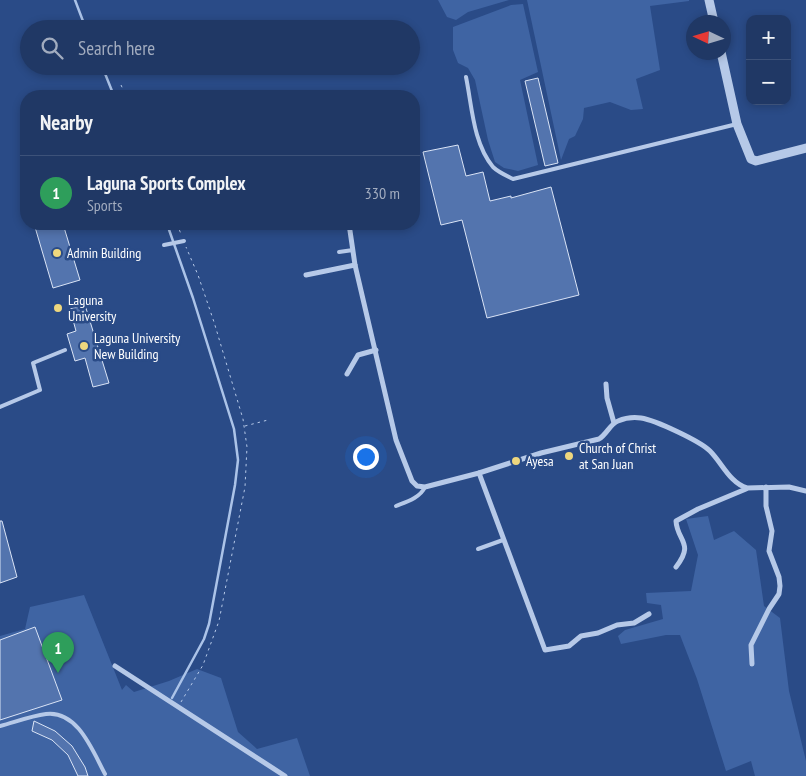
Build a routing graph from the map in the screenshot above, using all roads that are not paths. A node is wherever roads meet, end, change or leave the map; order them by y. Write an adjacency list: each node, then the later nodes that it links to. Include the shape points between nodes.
1 (709, 0): 2 (street)
2 (712, 15)
3 (722, 60): 5 (street)
4 (466, 77): 5 (lane, via 478,139 484,153 494,168 513,179)
5 (737, 124): 6 (street, via 748,155 756,161)
6 (806, 148)
7 (350, 230): 10 (street)
8 (184, 241): 9 (lane)
9 (164, 246)
10 (353, 250): 11 (lane); 12 (street)
11 (339, 252)
12 (356, 265): 13 (street); 15 (street)
13 (306, 275)
14 (65, 350): 18 (lane, via 33,363 40,390)
15 (376, 350): 16 (street, via 358,355); 21 (street, via 396,440 412,481)
16 (347, 374)
17 (606, 384): 19 (street)
18 (0, 407)
19 (614, 423): 20 (street, via 599,439); 22 (street, via 642,418 699,442 731,478)
20 (479, 473): 21 (street); 26 (street)
21 (425, 487): 25 (lane, via 415,497)
22 (747, 488): 23 (street); 28 (street, via 676,521 685,552)
23 (766, 488): 24 (street, via 789,487); 30 (street, via 772,531 769,551 780,586 779,594 752,644)
24 (806, 491)
25 (396, 506)
26 (503, 540): 27 (lane); 29 (street, via 545,650 569,646 581,636 598,633 617,624 634,623)
27 (478, 548)
28 (676, 567)
29 (649, 614)
30 (752, 664)
31 (115, 666): 34 (street)
32 (0, 726): 33 (lane, via 47,714 63,716 79,727)
33 (105, 774)
34 (285, 776)

